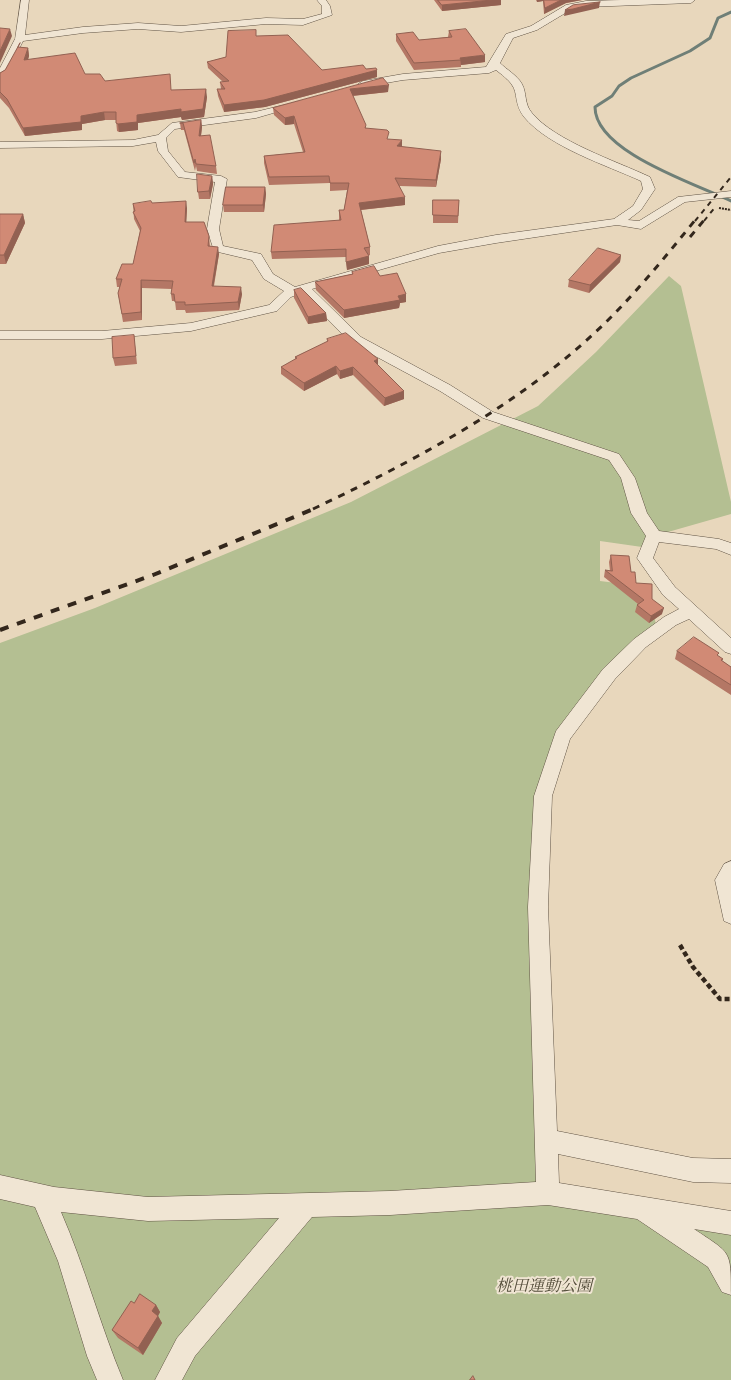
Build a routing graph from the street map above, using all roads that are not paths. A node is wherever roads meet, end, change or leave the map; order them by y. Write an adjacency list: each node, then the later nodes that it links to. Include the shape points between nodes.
1 (25, 0): 4 (street)
2 (321, 0): 4 (street, via 327,15 303,22 266,21 180,29 138,26)
3 (691, 0): 5 (street, via 614,1 568,7 534,28 509,36)
4 (20, 39): 6 (street)
5 (495, 64): 7 (street, via 489,70 403,77); 12 (street, via 518,84 522,105 537,123 569,144 646,179 649,189 637,208)
6 (0, 77)
7 (349, 88)
8 (311, 99): 9 (street, via 256,116 172,126)
9 (162, 138): 10 (street, via 133,143); 13 (street, via 163,151 182,175 221,179 213,229 218,248 257,257 268,276)
10 (0, 145)
11 (731, 194): 12 (street, via 682,199 641,225)
12 (617, 222): 13 (street, via 438,250)
13 (299, 290): 14 (street, via 287,294 273,308 191,327 102,335); 15 (street, via 356,340 494,418 614,457 628,478 639,513)
14 (0, 336)
15 (654, 536): 16 (street, via 719,544); 17 (street, via 645,558 669,591)
16 (731, 550)
17 (690, 611): 18 (street); 21 (street, via 640,643 609,674 562,736 543,796 538,907)
18 (731, 648)
19 (731, 870): 20 (street, via 725,880)
20 (731, 915)
21 (547, 1140): 22 (street, via 693,1170); 24 (street)
22 (731, 1171)
23 (0, 1188): 25 (street)
24 (548, 1193): 26 (street); 27 (street)
25 (42, 1197): 26 (street, via 148,1209); 30 (street, via 70,1261)
26 (306, 1205): 31 (street, via 186,1347)
27 (641, 1208): 28 (street); 29 (street, via 717,1258)
28 (731, 1223)
29 (731, 1283)
30 (110, 1380)
31 (168, 1380)

